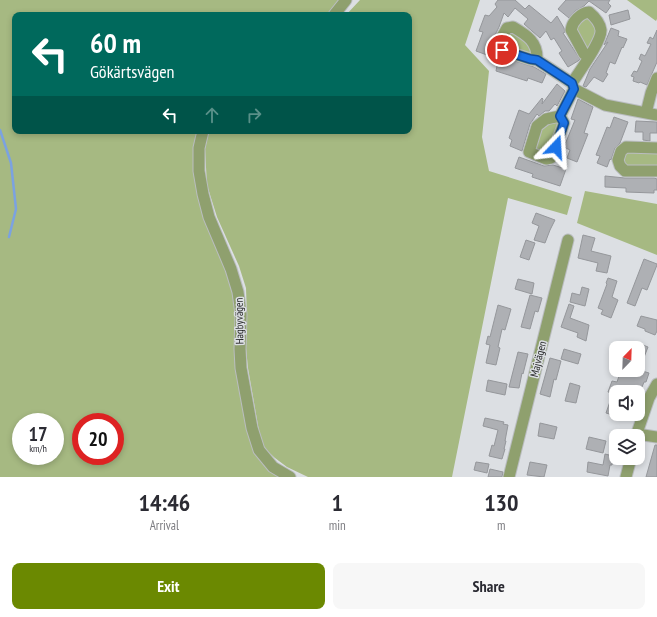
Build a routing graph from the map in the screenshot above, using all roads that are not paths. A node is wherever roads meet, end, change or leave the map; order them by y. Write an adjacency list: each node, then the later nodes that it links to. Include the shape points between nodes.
1 (346, 0): 2 (street)
2 (336, 12)
3 (589, 56): 6 (street)
4 (537, 60): 6 (street)
5 (657, 78): 7 (street, via 651,93)
6 (573, 86): 7 (street, via 605,105); 8 (street)
7 (652, 114)
8 (560, 116)
9 (202, 134): 18 (street, Hagbyvägen, via 199,148 199,171 209,217 238,292 241,314 241,368 252,428 259,450 273,467)
10 (657, 148): 11 (street, via 626,148 621,151 618,160 625,171)
11 (657, 172)
12 (568, 240): 19 (street, Majvägen)
13 (657, 384): 14 (street, via 649,398)
14 (639, 429)
15 (645, 436): 16 (street)
16 (657, 437)
17 (629, 465): 20 (street)
18 (290, 477)
19 (509, 477)
20 (626, 477)

